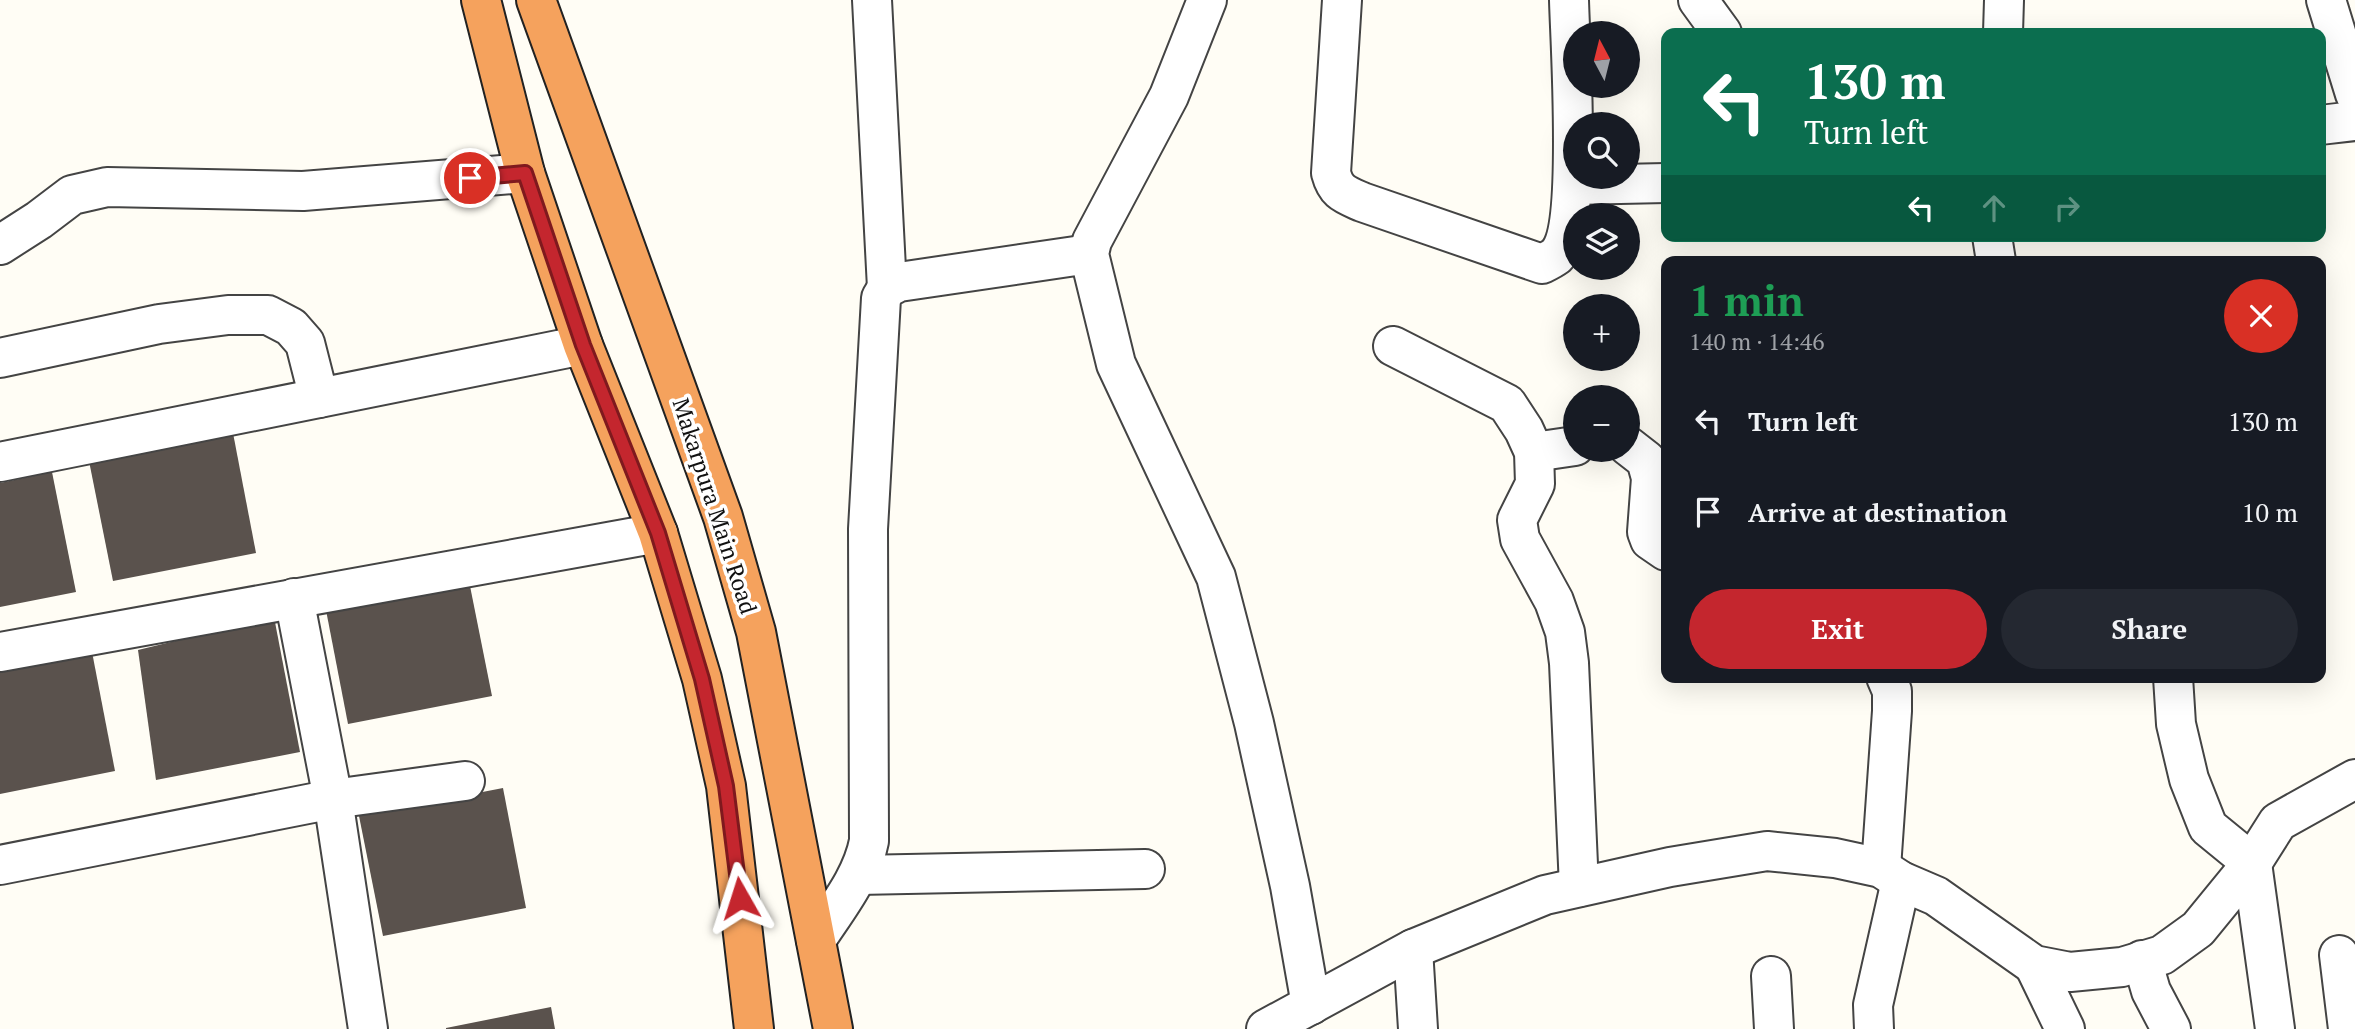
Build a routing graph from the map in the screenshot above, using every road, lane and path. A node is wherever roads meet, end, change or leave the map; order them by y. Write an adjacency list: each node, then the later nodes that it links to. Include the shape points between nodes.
1 (481, 0): 16 (highway)
2 (536, 0): 46 (highway, Makarpura Main Road, via 723,517 756,632)
3 (872, 0): 22 (street)
4 (1207, 0): 21 (street, via 1169,96)
5 (1342, 0): 19 (street, via 1331,173 1335,186 1345,195 1542,264 1557,256 1567,234)
6 (1569, 0): 13 (street)
7 (1698, 0): 10 (street)
8 (2004, 0): 11 (street)
9 (2326, 0): 12 (street)
10 (1718, 28)
11 (2003, 28)
12 (2355, 94)
13 (1571, 112)
14 (2355, 121): 15 (street)
15 (2326, 124)
16 (525, 173): 20 (street, via 303,191 107,187 72,195); 23 (highway)
17 (1661, 183): 18 (street)
18 (1640, 184)
19 (1573, 189)
20 (0, 245)
21 (1089, 254): 22 (street, via 899,282); 52 (street, via 1116,364 1216,577 1254,723)
22 (887, 288): 43 (street, via 881,298 868,529 869,841)
23 (583, 345): 26 (street); 31 (highway)
24 (1393, 346): 28 (street, via 1507,404)
25 (0, 358): 26 (street, via 159,324 268,315 291,327 305,343)
26 (319, 398): 30 (street)
27 (1563, 448): 28 (street)
28 (1534, 452): 45 (street, via 1535,484 1517,520 1524,548 1554,601 1565,632)
29 (1640, 455): 32 (street, via 1651,478 1647,531 1650,540)
30 (0, 462)
31 (658, 533): 33 (street); 54 (highway, via 702,679 726,786)
32 (1661, 548)
33 (294, 598): 34 (street); 39 (street)
34 (0, 652)
35 (1889, 683): 44 (street)
36 (2174, 683): 40 (street, via 2176,724 2189,779 2208,827)
37 (2355, 779): 40 (street, via 2278,822)
38 (465, 781): 39 (street)
39 (333, 799): 41 (street); 53 (street)
40 (2252, 863): 49 (street, via 2198,929 2162,955); 62 (street)
41 (0, 864)
42 (1145, 869): 43 (street)
43 (858, 875): 46 (street)
44 (1891, 875): 45 (street, via 1835,858 1767,851); 50 (street, via 1936,896); 59 (street, via 1873,1005)
45 (1579, 887): 47 (street, via 1545,895)
46 (816, 940): 55 (highway, Makarpura Main Road)
47 (1413, 949): 52 (street); 57 (street)
48 (2339, 955): 63 (street)
49 (2142, 960): 50 (street, via 2122,967 2070,972); 61 (street, via 2151,991)
50 (2034, 965): 60 (street)
51 (1771, 976): 58 (street)
52 (1311, 1005): 56 (street)
53 (368, 1029)
54 (754, 1029)
55 (833, 1029)
56 (1266, 1029)
57 (1418, 1029)
58 (1774, 1029)
59 (1874, 1029)
60 (2065, 1029)
61 (2171, 1029)
62 (2275, 1029)
63 (2348, 1029)

